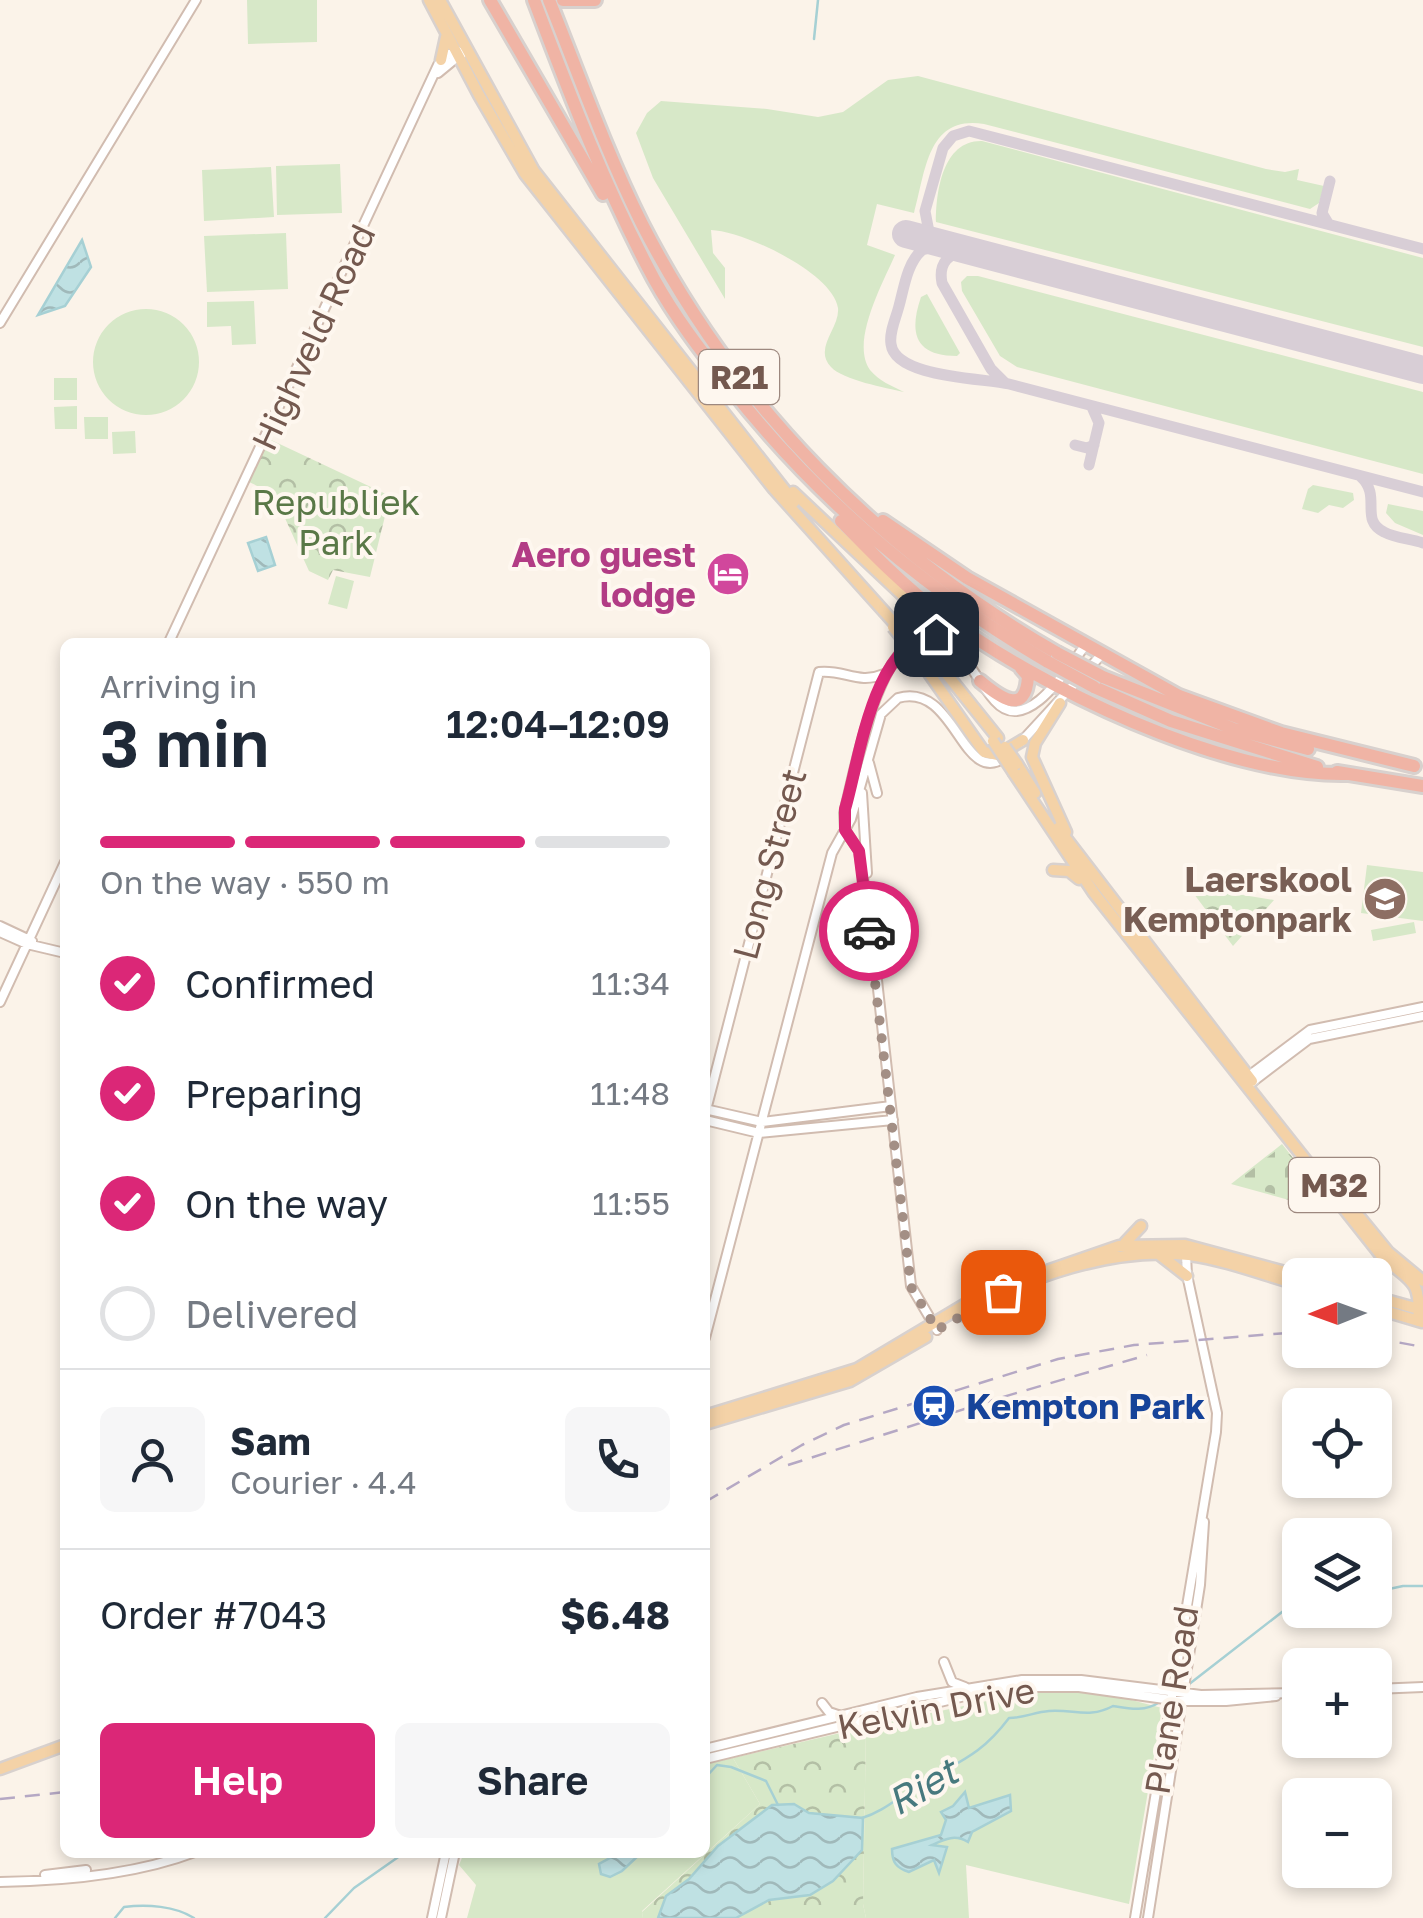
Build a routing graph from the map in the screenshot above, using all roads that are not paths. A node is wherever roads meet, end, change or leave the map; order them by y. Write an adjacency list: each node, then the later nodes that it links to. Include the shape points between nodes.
1 (196, 0): 20 (street)
2 (429, 0): 11 (main road, M32)
3 (440, 0): 12 (main road, M32)
4 (448, 0): 17 (main road)
5 (490, 0): 18 (highway)
6 (534, 0): 18 (highway, R21, via 598,166)
7 (552, 0): 23 (highway, R21, via 625,189 668,271 735,372)
8 (563, 0): 10 (highway)
9 (595, 0): 10 (highway)
10 (586, 1)
11 (445, 30): 13 (main road, M32); 14 (main road)
12 (459, 37): 13 (street); 15 (main road, M32)
13 (457, 53): 14 (street); 15 (street); 16 (street, Highveld Road); 19 (main road, M32, via 518,164)
14 (441, 60): 16 (street, Highveld Road)
15 (473, 62): 17 (main road, M32)
16 (430, 84): 26 (street, Highveld Road)
17 (487, 86): 24 (main road, M32, via 540,180)
18 (656, 282): 22 (highway, R21)
19 (630, 306): 21 (main road); 25 (main road, M32, via 774,489)
20 (0, 323)
21 (628, 328)
22 (782, 452): 31 (highway, via 809,490 891,572); 32 (highway, R21, via 916,576 982,623)
23 (812, 463): 28 (highway, via 932,556); 32 (highway, R21, via 926,567)
24 (776, 479): 25 (main road, M32); 27 (main road)
25 (897, 625): 30 (main road, M32, bridge)
26 (171, 638)
27 (948, 638): 33 (street, via 918,638); 34 (street)
28 (1087, 643): 29 (highway); 36 (street)
29 (1110, 651): 37 (street); 42 (highway, via 1179,696 1236,719)
30 (924, 656): 40 (main road, via 984,752 998,755); 43 (main road, M32, bridge)
31 (1005, 656): 34 (highway, via 1027,674 1023,694 1002,700); 36 (highway)
32 (1052, 658): 35 (highway, R21, bridge)
33 (884, 674): 45 (street); 64 (street, Long Street, via 866,680 819,672)
34 (980, 681): 36 (street, via 1001,707 1018,712)
35 (1099, 682): 42 (highway, R21, via 1280,742); 44 (highway, R21, via 1171,722)
36 (1056, 683): 37 (highway)
37 (1070, 691): 38 (highway); 39 (street)
38 (1093, 702): 39 (highway); 44 (highway, via 1239,758)
39 (1060, 703): 40 (street); 52 (main road, via 1032,757)
40 (1023, 740): 41 (street, via 1000,761 984,761 938,707 916,696 898,698 882,714)
41 (868, 759): 45 (street); 47 (street)
42 (1418, 766)
43 (1016, 769): 50 (main road, M32); 52 (main road, M32)
44 (1345, 774): 46 (highway, R21)
45 (858, 782): 48 (street); 56 (street)
46 (1423, 786)
47 (877, 793)
48 (845, 830): 49 (street); 51 (street)
49 (833, 850): 51 (street, via 846,845); 69 (street)
50 (1064, 850): 54 (main road, M32); 54 (main road, via 1052,870 1069,871)
51 (859, 851): 56 (street)
52 (1077, 855): 63 (main road, M32)
53 (60, 873): 59 (street)
54 (1094, 893): 63 (main road, M32)
55 (901, 906): 58 (street, via 878,920)
56 (869, 908): 58 (street)
57 (0, 929): 59 (street)
58 (873, 940): 65 (street)
59 (28, 942): 60 (street); 61 (street)
60 (60, 952)
61 (0, 1002)
62 (1420, 1012): 63 (street, via 1317,1032)
63 (1248, 1081): 80 (main road, M32, via 1384,1248); 83 (main road, M32, via 1380,1254 1415,1284)
64 (710, 1094)
65 (891, 1106): 68 (street); 69 (street)
66 (710, 1114): 69 (street)
67 (710, 1115): 70 (street)
68 (892, 1120): 70 (street); 85 (street, via 910,1286)
69 (762, 1122): 70 (street)
70 (759, 1133): 84 (street)
71 (1170, 1244): 73 (main road); 74 (main road); 75 (main road)
72 (1120, 1246): 73 (main road); 73 (main road, via 1141,1226); 85 (main road, via 1000,1286)
73 (1153, 1248): 75 (main road); 78 (main road); 85 (main road, via 1003,1292)
74 (1196, 1248): 75 (main road); 77 (main road)
75 (1186, 1255): 76 (main road); 78 (street, Plane Road)
76 (1206, 1259): 78 (main road, via 1191,1264); 79 (main road)
77 (1282, 1271)
78 (1187, 1275): 87 (street, Plane Road, via 1217,1413)
79 (1282, 1281)
80 (1423, 1282)
81 (1392, 1304): 83 (main road)
82 (1392, 1310): 83 (main road)
83 (1419, 1314)
84 (710, 1319)
85 (935, 1327): 86 (main road, via 857,1369)
86 (710, 1415)
87 (1208, 1483): 89 (street, Plane Road); 92 (street, Plane Road)
88 (1195, 1585): 89 (street)
89 (1184, 1630): 90 (street, Plane Road)
90 (1179, 1658): 97 (street, via 1169,1682); 102 (street, Plane Road)
91 (944, 1662): 95 (street, via 952,1682)
92 (1186, 1667): 99 (street, via 1188,1687); 102 (street, Plane Road)
93 (946, 1678): 98 (street)
94 (1423, 1687): 96 (street)
95 (966, 1688): 97 (street, Kelvin Drive, via 1061,1678); 98 (street, Kelvin Drive)
96 (1392, 1689)
97 (1148, 1690): 102 (street, Kelvin Drive)
98 (935, 1694): 104 (street, Kelvin Drive)
99 (1201, 1694): 100 (street, Kelvin Drive); 102 (street, Kelvin Drive)
100 (1282, 1694)
101 (1282, 1695): 102 (street, Kelvin Drive, via 1226,1702)
102 (1177, 1696): 103 (street, Kelvin Drive); 106 (street, Plane Road); 120 (street, Plane Road)
103 (1161, 1698): 106 (street); 108 (street, Kelvin Drive, via 1054,1686 973,1694)
104 (844, 1715): 105 (street, Kelvin Drive); 105 (street, via 821,1705)
105 (808, 1723): 109 (street, Kelvin Drive)
106 (1168, 1726): 119 (street, Plane Road)
107 (60, 1747): 110 (main road)
108 (710, 1750)
109 (710, 1750)
110 (0, 1769)
111 (164, 1858): 116 (street)
112 (177, 1858): 116 (street)
113 (446, 1858): 115 (street)
114 (452, 1858): 115 (street)
115 (447, 1868): 117 (street); 118 (street)
116 (6, 1882)
117 (432, 1918)
118 (441, 1918)
119 (1135, 1918)
120 (1148, 1918)

